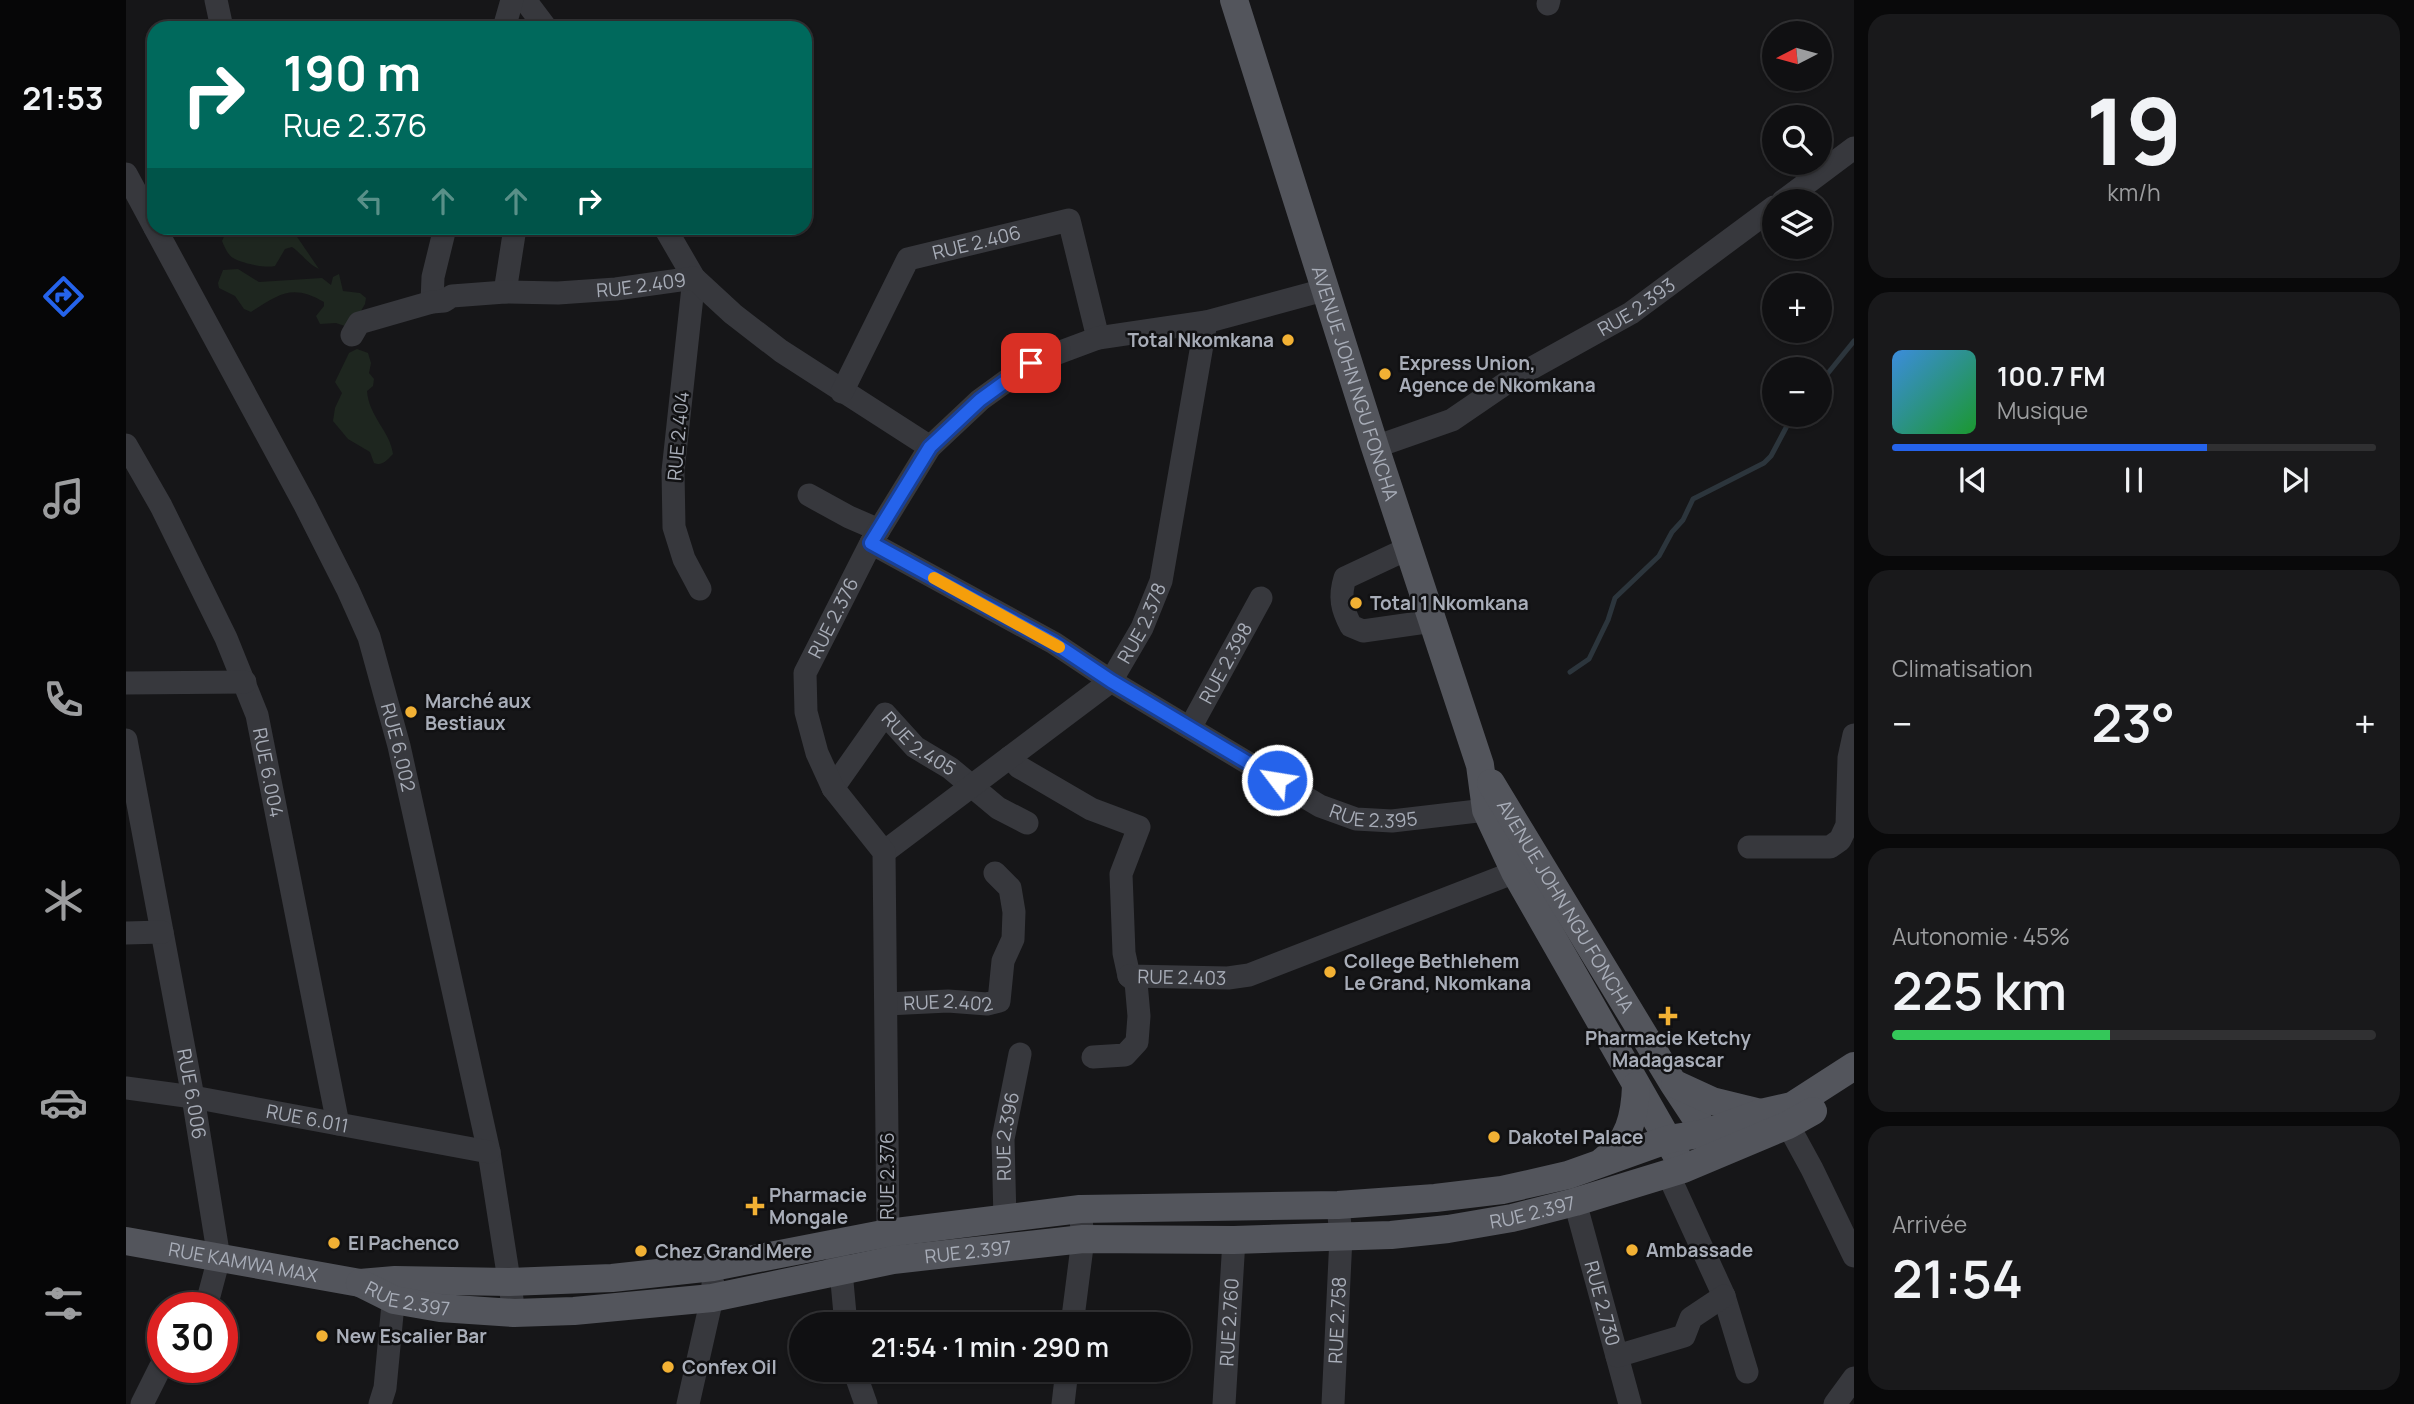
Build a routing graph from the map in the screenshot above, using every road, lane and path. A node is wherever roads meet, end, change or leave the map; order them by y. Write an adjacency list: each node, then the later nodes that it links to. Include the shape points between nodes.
1 (216, 0): 5 (street)
2 (512, 0): 6 (street)
3 (525, 0): 7 (street)
4 (1234, 0): 18 (main road, AVENUE JOHN NGU FONCHA)
5 (220, 21)
6 (506, 21)
7 (541, 21)
8 (1854, 148): 10 (street)
9 (126, 174): 11 (street, RUE 6.002)
10 (1799, 189)
11 (147, 214)
12 (1762, 216): 27 (street, RUE 2.393, via 1631,313 1512,379 1452,420)
13 (158, 235): 68 (street, RUE 6.002, via 305,505 369,637 399,746)
14 (443, 235): 20 (street)
15 (514, 235): 19 (street)
16 (670, 235): 17 (street)
17 (694, 278): 19 (street, RUE 2.409, via 605,290); 24 (street, RUE 2.409, via 781,351); 31 (street, RUE 2.404, via 673,471 674,527 684,559)
18 (1324, 290): 21 (street, RUE 2.376); 27 (main road, AVENUE JOHN NGU FONCHA)
19 (505, 292): 20 (street, RUE 2.409)
20 (432, 302): 22 (street, RUE 2.409, via 359,323)
21 (1206, 322): 23 (street, RUE 2.376); 34 (street, RUE 2.378, via 1161,580 1142,628)
22 (352, 335)
23 (1098, 338): 24 (street, RUE 2.406, via 1069,220 908,259); 26 (street, RUE 2.376, via 1031,363 980,400)
24 (842, 392): 26 (street, RUE 2.409)
25 (126, 445): 35 (street, RUE 6.004, via 161,506)
26 (930, 447): 29 (street, RUE 2.376)
27 (1375, 447): 30 (main road, AVENUE JOHN NGU FONCHA)
28 (809, 495): 29 (street, RUE 2.395)
29 (875, 537): 34 (street, RUE 2.395); 43 (street, RUE 2.376, via 804,673 806,712)
30 (1409, 548): 33 (main road, AVENUE JOHN NGU FONCHA); 33 (street, via 1345,578 1340,592 1342,608 1351,626 1363,631)
31 (701, 589)
32 (1261, 598): 37 (street, RUE 2.398)
33 (1433, 621): 41 (main road, AVENUE JOHN NGU FONCHA)
34 (1111, 681): 37 (street, RUE 2.395); 40 (street, RUE 2.378)
35 (245, 682): 36 (street); 64 (street, RUE 6.004, via 257,715)
36 (126, 683)
37 (1190, 728): 45 (street, RUE 2.395, via 1320,806 1356,820 1392,821)
38 (1854, 735): 47 (street, via 1847,825 1840,840 1830,847)
39 (126, 740): 44 (street, RUE 6.006)
40 (1010, 757): 42 (street, RUE 2.378); 53 (street, RUE 2.403, via 1019,767 1091,809 1139,827 1121,874)
41 (1480, 765): 45 (main road, AVENUE JOHN NGU FONCHA); 58 (main road, AVENUE JOHN NGU FONCHA)
42 (972, 785): 43 (street, RUE 2.405, via 915,747 885,714); 46 (street, RUE 2.405, via 998,808); 48 (street, RUE 2.378)
43 (833, 788): 48 (street, RUE 2.376)
44 (132, 809): 51 (street, RUE 6.006)
45 (1486, 810): 49 (main road, AVENUE JOHN NGU FONCHA)
46 (1027, 823)
47 (1749, 847)
48 (884, 852): 54 (street, RUE 2.376)
49 (1515, 872): 53 (street, RUE 2.403, via 1249,975); 59 (main road, AVENUE JOHN NGU FONCHA)
50 (995, 873): 54 (street, RUE 2.402, via 1010,888 1014,912 1013,939 1003,961 999,1001)
51 (162, 932): 52 (street); 62 (street, RUE 6.006)
52 (126, 933)
53 (1129, 976): 56 (street, via 1136,982 1137,1042 1125,1055)
54 (887, 1004): 80 (street, RUE 2.376)
55 (1020, 1054): 74 (street, RUE 2.396, via 1003,1139)
56 (1093, 1057)
57 (1854, 1066): 63 (main road, via 1792,1105)
58 (1673, 1083): 63 (main road, via 1702,1098); 67 (main road, AVENUE JOHN NGU FONCHA)
59 (1636, 1086): 66 (main road, AVENUE JOHN NGU FONCHA); 69 (main road, via 1636,1107 1628,1132 1615,1152)
60 (1854, 1087): 65 (main road)
61 (126, 1088): 62 (street, RUE 6.011)
62 (193, 1097): 64 (street, RUE 6.011); 82 (street, RUE 6.006)
63 (1761, 1113): 67 (main road)
64 (338, 1124): 68 (street, RUE 6.011)
65 (1788, 1125): 67 (main road); 81 (street)
66 (1669, 1139): 67 (main road, RUE 2.397); 69 (main road, RUE 2.397); 70 (main road, AVENUE JOHN NGU FONCHA)
67 (1709, 1144): 70 (main road, RUE 2.397)
68 (489, 1152): 85 (street, RUE 6.002)
69 (1597, 1165): 72 (main road, RUE 2.397, via 1502,1189)
70 (1675, 1171): 71 (main road, RUE 2.397); 89 (street)
71 (1575, 1202): 75 (main road, RUE 2.397, via 1448,1229); 94 (street, RUE 2.730)
72 (1338, 1205): 73 (main road, RUE 2.397); 75 (street, RUE 2.758)
73 (1080, 1209): 74 (main road, RUE 2.397); 76 (street)
74 (1006, 1220): 80 (main road, RUE 2.397)
75 (1341, 1237): 77 (main road, RUE 2.397); 106 (street, RUE 2.758)
76 (1083, 1240): 77 (main road, RUE 2.397); 80 (main road, RUE 2.397); 92 (street)
77 (1234, 1240): 105 (street, RUE 2.760)
78 (126, 1241): 82 (main road, RUE KAMWA MAX)
79 (833, 1244): 80 (main road, RUE 2.397); 83 (main road, RUE 2.397); 84 (street)
80 (890, 1247): 84 (main road, RUE 2.397)
81 (1854, 1256)
82 (219, 1258): 86 (main road, RUE KAMWA MAX); 88 (street)
83 (713, 1267): 85 (main road, RUE 2.397); 90 (street)
84 (841, 1271): 90 (main road, RUE 2.397); 91 (street)
85 (509, 1282): 87 (main road, RUE 2.397); 93 (street, RUE 6.002)
86 (360, 1283): 87 (main road, RUE 2.397)
87 (395, 1290): 93 (main road, RUE 2.397, via 440,1308); 101 (street)
88 (210, 1292)
89 (1724, 1296): 94 (street, via 1691,1318 1684,1336); 95 (street)
90 (712, 1298): 93 (main road, RUE 2.397); 102 (street)
91 (845, 1312)
92 (1074, 1312)
93 (514, 1313)
94 (1617, 1356): 107 (street, RUE 2.730)
95 (1747, 1372)
96 (1854, 1378): 108 (street)
97 (858, 1382): 103 (street)
98 (1065, 1382): 104 (street)
99 (152, 1383): 100 (street)
100 (142, 1404)
101 (380, 1404)
102 (688, 1404)
103 (866, 1404)
104 (1062, 1404)
105 (1224, 1404)
106 (1333, 1404)
107 (1630, 1404)
108 (1835, 1404)

